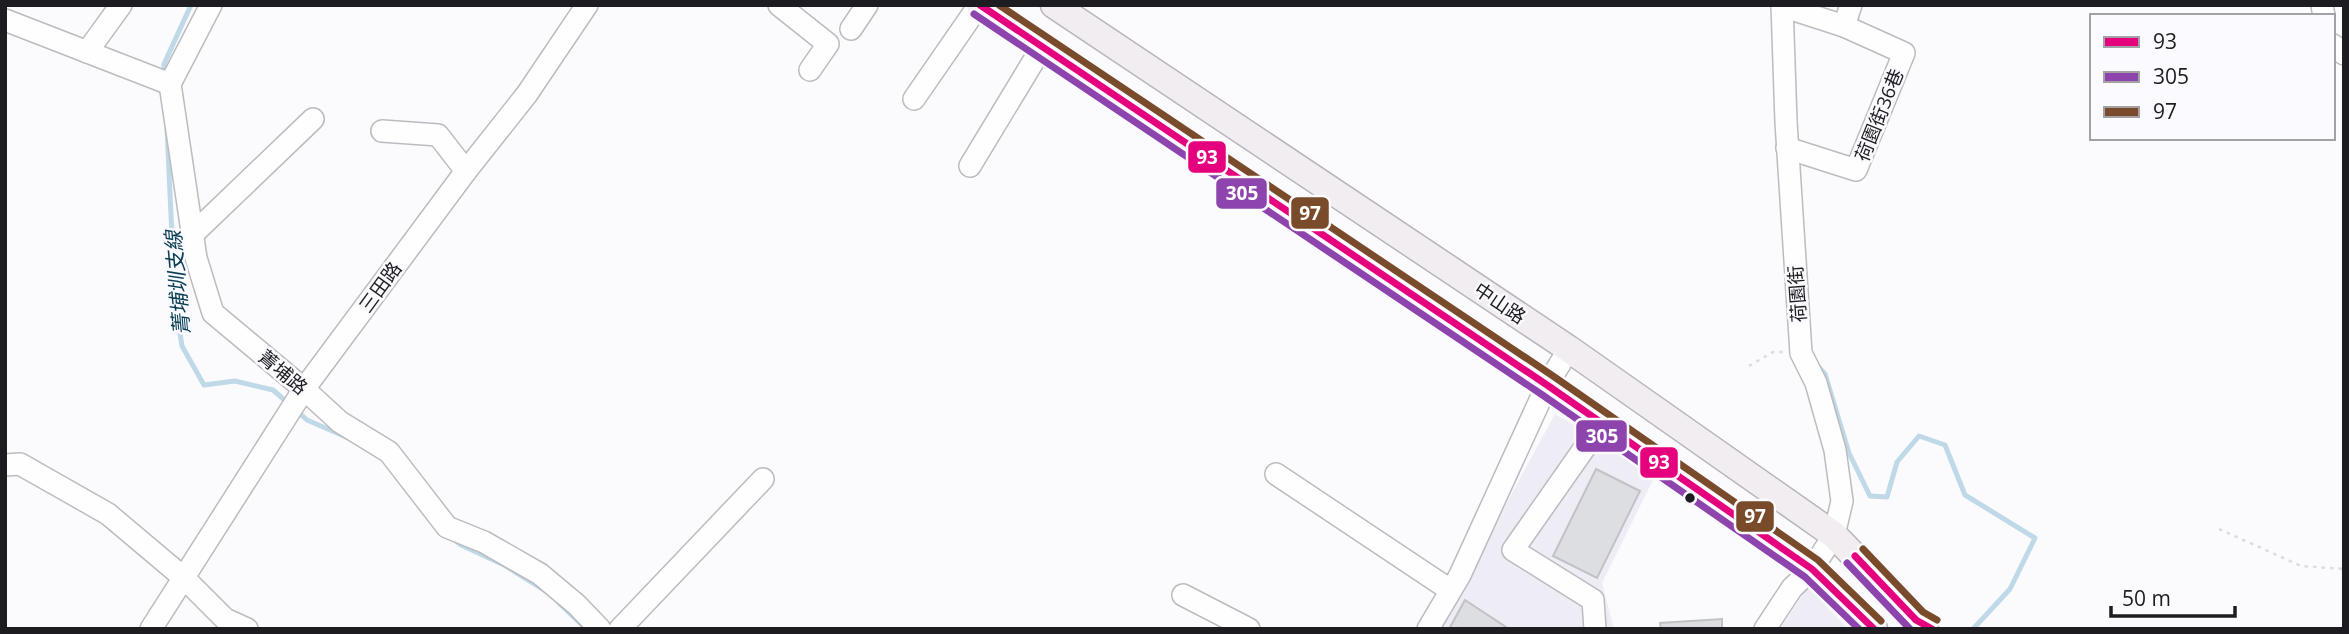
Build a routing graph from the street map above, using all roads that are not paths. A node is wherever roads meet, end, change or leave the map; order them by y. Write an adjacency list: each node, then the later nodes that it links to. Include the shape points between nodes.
1 (121, 5): 14 (street)
2 (211, 5): 16 (street)
3 (587, 5): 22 (street, 三田路, via 527,94)
4 (779, 5): 15 (street, via 828,44)
5 (867, 5): 12 (street)
6 (980, 5): 13 (main road); 17 (street)
7 (1054, 5): 24 (main road, 中山路)
8 (1851, 5): 11 (street)
9 (1782, 6): 11 (street, 荷園街36巷); 20 (street, 荷園街)
10 (5, 20): 14 (street)
11 (1844, 26): 20 (street, 荷園街36巷, via 1904,53 1856,170)
12 (851, 29)
13 (1042, 47): 21 (street); 25 (main road)
14 (87, 52): 16 (street)
15 (810, 70)
16 (170, 83): 23 (street, 菁埔路)
17 (914, 99)
18 (313, 119): 23 (street)
19 (382, 131): 22 (street, via 438,135)
20 (1787, 148): 31 (street, 荷園街, via 1801,352 1816,383 1835,450 1842,501)
21 (970, 166)
22 (466, 171): 26 (street, 三田路)
23 (193, 234): 26 (street, 菁埔路, via 213,313)
24 (1569, 349): 25 (street); 31 (main road, 中山路)
25 (1547, 385): 27 (main road); 34 (street)
26 (304, 389): 33 (street, 三田路); 39 (street, 菁埔路, via 340,422 389,452 447,527 540,574)
27 (1602, 423): 32 (main road); 43 (street, via 1513,550 1593,600)
28 (5, 465): 33 (street, via 20,464 108,514)
29 (1276, 474): 34 (street)
30 (763, 479): 40 (street)
31 (1835, 535): 32 (street, 荷園街); 36 (main road, 中山路)
32 (1812, 569): 44 (street, 荷園街, via 1792,588); 45 (main road)
33 (184, 578): 37 (street, 三田路); 38 (street, via 225,619)
34 (1450, 590): 42 (street)
35 (1183, 595): 41 (street)
36 (1924, 626)
37 (151, 629)
38 (247, 629)
39 (600, 629)
40 (620, 629)
41 (1249, 629)
42 (1428, 629)
43 (1595, 629)
44 (1765, 629)
45 (1874, 629)

